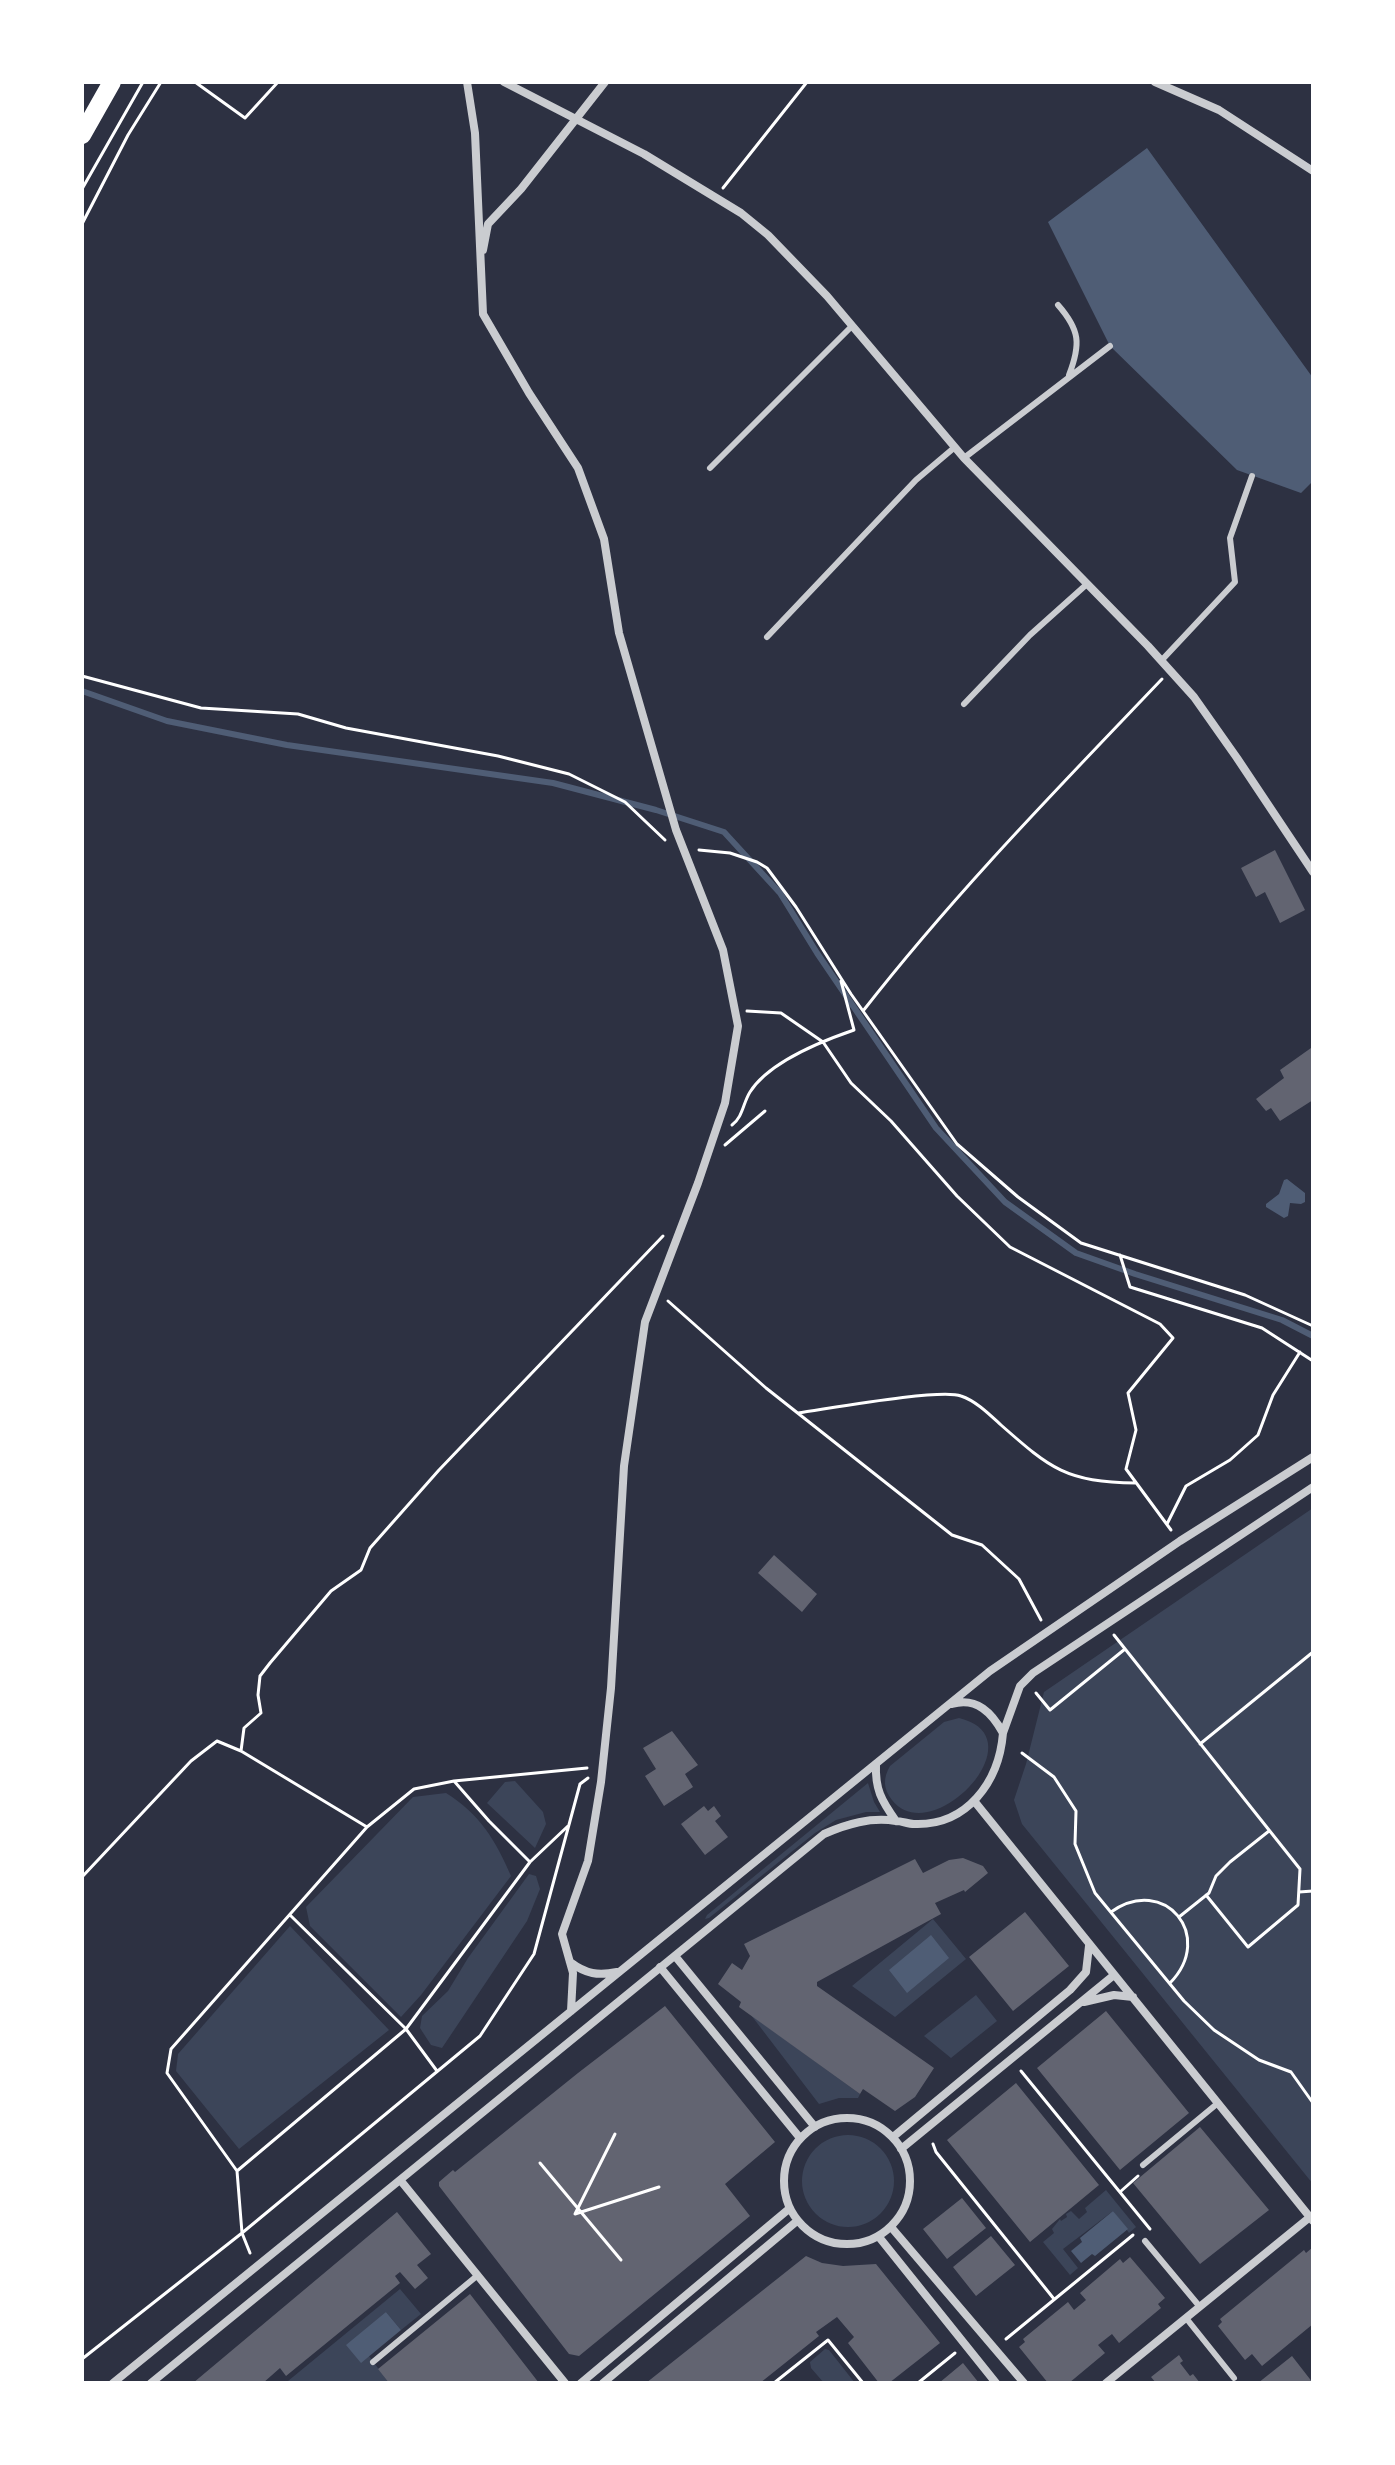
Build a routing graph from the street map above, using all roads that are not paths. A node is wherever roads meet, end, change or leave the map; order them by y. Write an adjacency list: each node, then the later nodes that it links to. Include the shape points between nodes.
1 (112, 82): 7 (main road)
2 (467, 82): 9 (street, via 475,133)
3 (504, 82): 6 (street)
4 (605, 82): 6 (street)
5 (1155, 82): 8 (street, via 1219,110)
6 (575, 119): 9 (street, via 488,224); 11 (street, via 644,154 768,235)
7 (82, 135)
8 (1313, 171)
9 (480, 264): 32 (street, via 483,314 578,468 604,539 619,633 676,830 723,950 738,1026 725,1103 645,1322 624,1466 603,1766 588,1861 562,1934)
10 (1058, 305): 13 (lane, via 1078,337)
11 (852, 326): 14 (street); 16 (lane)
12 (1110, 346): 13 (lane)
13 (1067, 378): 15 (lane)
14 (955, 447): 15 (street); 19 (lane, via 916,480)
15 (964, 458): 18 (street)
16 (710, 468)
17 (1252, 476): 20 (lane, via 1230,538 1235,582)
18 (1087, 584): 20 (street); 21 (lane)
19 (767, 637)
20 (1161, 661): 22 (street, via 1194,697)
21 (964, 704)
22 (1313, 872)
23 (1313, 1457): 25 (street, via 1048,1630)
24 (1313, 1487): 26 (street, via 1033,1673 1020,1686)
25 (948, 1706): 26 (street, via 974,1703); 27 (street)
26 (1003, 1733): 28 (street, via 988,1783)
27 (876, 1764): 29 (street, via 875,1783); 34 (street)
28 (975, 1802): 29 (street, via 951,1817 926,1823); 30 (street)
29 (896, 1821): 31 (street, via 871,1819 824,1834)
30 (1089, 1946): 35 (street); 41 (street, via 1086,1972 1070,1990)
31 (675, 1956): 33 (street); 40 (street)
32 (570, 1961): 34 (street, via 582,1971); 38 (street)
33 (660, 1967): 42 (street); 45 (street)
34 (619, 1972): 38 (street)
35 (1114, 1975): 36 (street); 37 (street)
36 (1133, 1997): 37 (street, via 1114,1995); 39 (street)
37 (1080, 2003): 43 (street)
38 (571, 2011): 57 (street)
39 (1218, 2103): 44 (lane); 47 (street)
40 (815, 2127): 41 (street, via 840,2118 856,2119); 42 (street)
41 (893, 2137): 43 (street)
42 (800, 2138): 46 (street, via 785,2167)
43 (901, 2149): 49 (street, via 911,2176 910,2191)
44 (1143, 2165)
45 (401, 2181): 52 (street); 58 (street)
46 (790, 2208): 48 (street); 60 (street)
47 (1311, 2219): 53 (street)
48 (797, 2221): 50 (street, via 828,2242 845,2245); 61 (street)
49 (891, 2227): 50 (street); 63 (street)
50 (879, 2237): 62 (street)
51 (1145, 2241): 53 (lane)
52 (478, 2275): 55 (lane); 59 (street)
53 (1200, 2307): 54 (street)
54 (1186, 2318): 56 (lane); 64 (street)
55 (373, 2362)
56 (1234, 2378)
57 (113, 2383)
58 (151, 2383)
59 (565, 2383)
60 (581, 2383)
61 (603, 2383)
62 (996, 2383)
63 (1024, 2383)
64 (1106, 2383)

